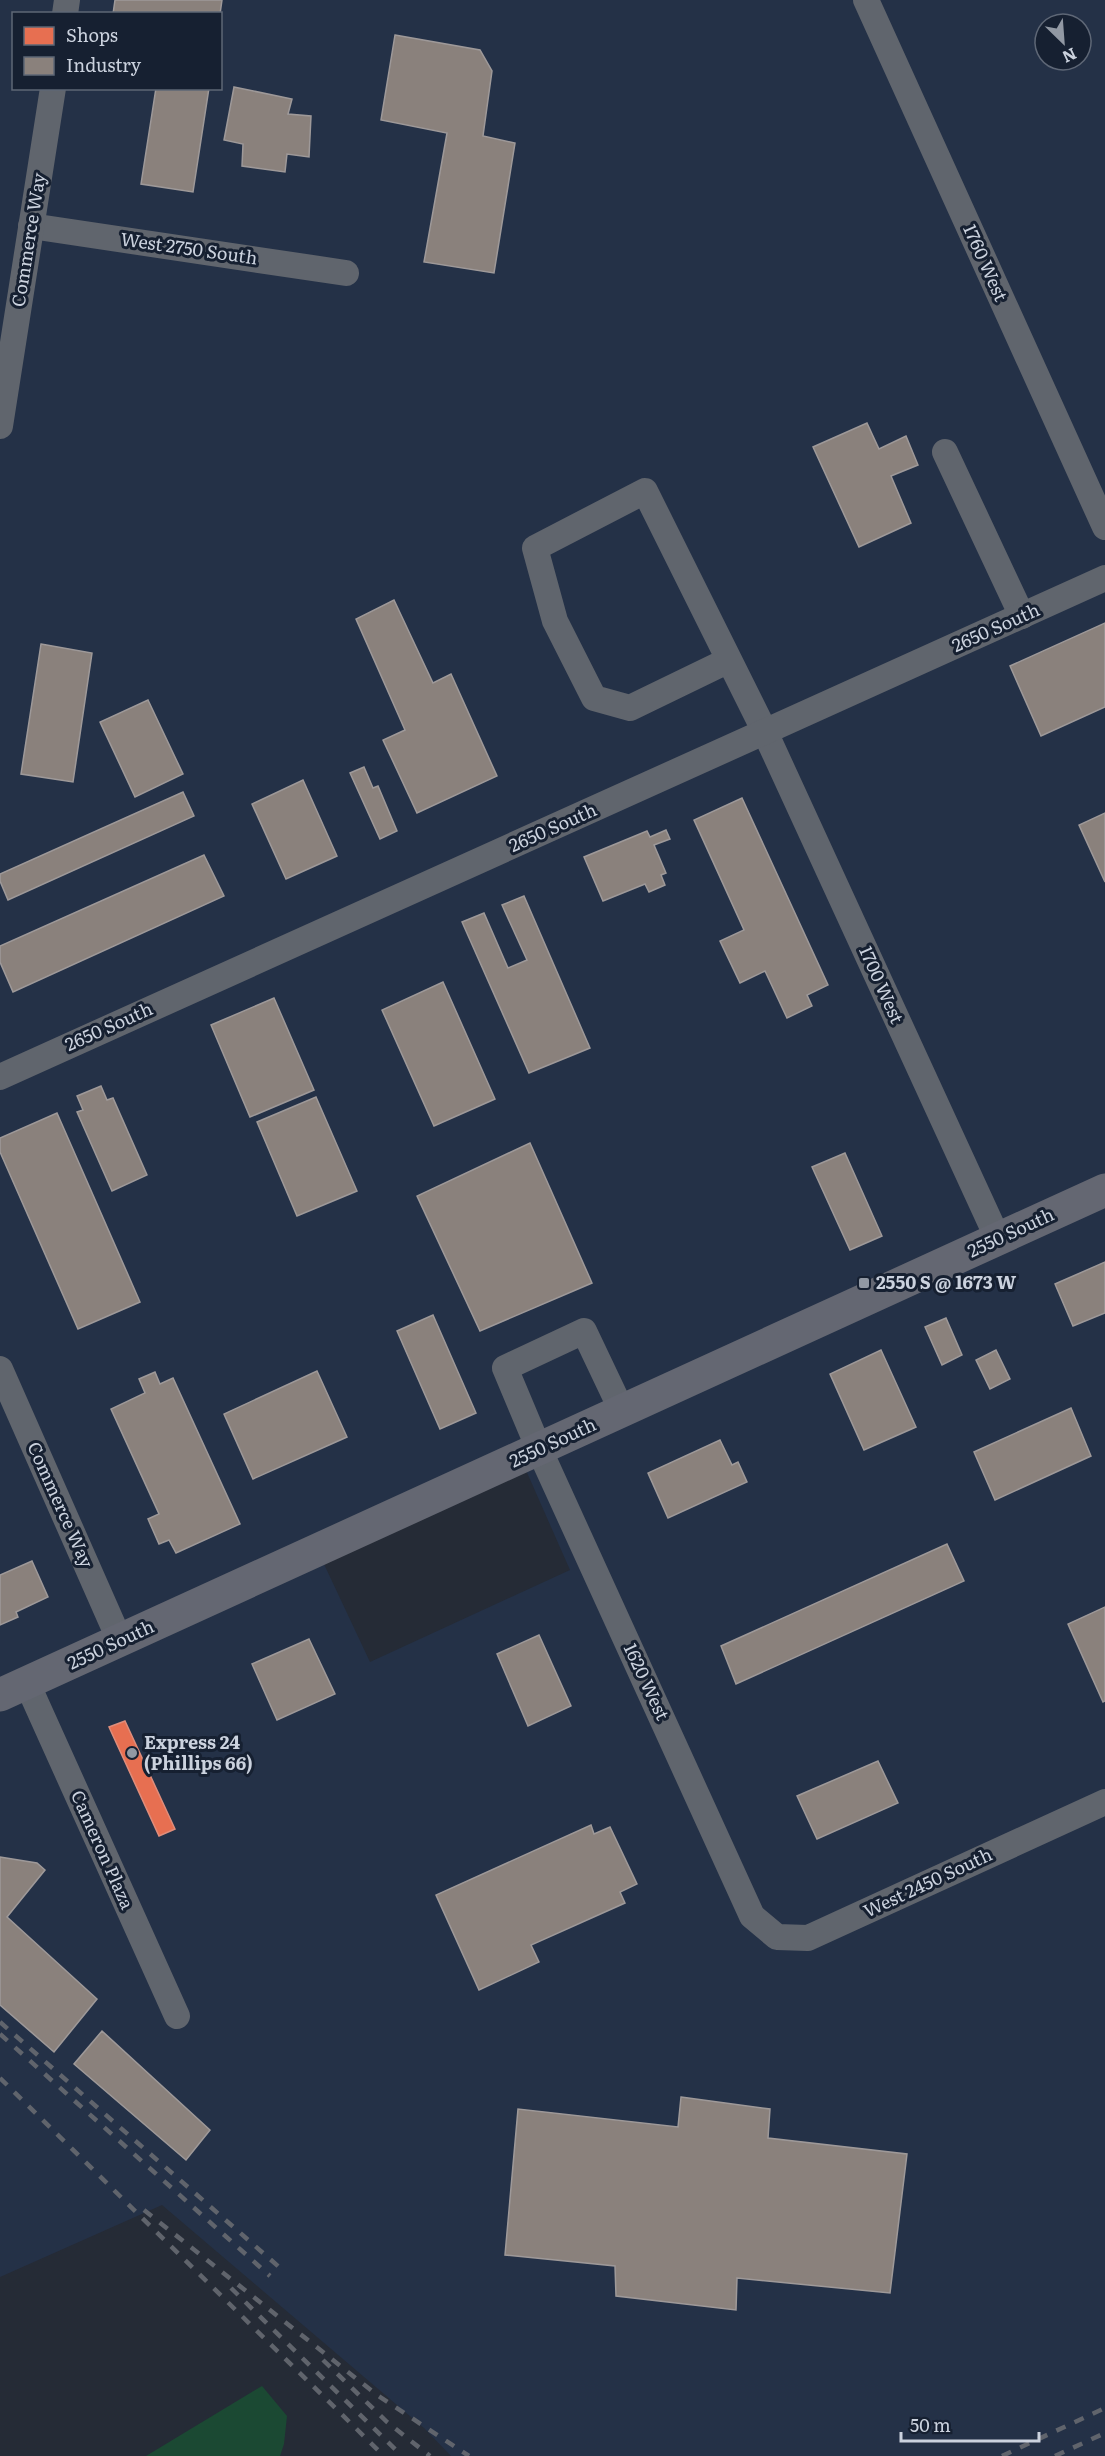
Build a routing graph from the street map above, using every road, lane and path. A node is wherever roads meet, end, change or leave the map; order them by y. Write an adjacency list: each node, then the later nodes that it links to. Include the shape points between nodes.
1 (866, 0): 7 (street, 1760 West)
2 (53, 90): 3 (street, Commerce Way)
3 (31, 226): 4 (street, West 2750 South); 5 (street, Commerce Way)
4 (346, 273)
5 (0, 426)
6 (945, 452): 9 (street)
7 (1105, 527)
8 (1105, 578): 9 (street, 2650 South)
9 (1022, 616): 11 (street, 2650 South)
10 (729, 660): 10 (street, 1700 West, via 645,491 535,548 555,621 594,698 630,708); 11 (street, 1700 West)
11 (765, 732): 12 (street, 2650 South); 14 (street, 1700 West)
12 (0, 1077)
13 (1105, 1190): 14 (main road, 2550 South)
14 (998, 1239): 16 (main road, 2550 South)
15 (0, 1369): 18 (street, Commerce Way)
16 (622, 1411): 17 (main road, 2550 South); 17 (street, 1620 West, via 584,1331 505,1368)
17 (539, 1449): 18 (main road, 2550 South); 21 (street, 1620 West)
18 (120, 1641): 19 (main road, 2550 South)
19 (13, 1689): 22 (street, Cameron Plaza)
20 (1105, 1802): 21 (street, West 2450 South, via 808,1938 777,1937)
21 (752, 1916)
22 (177, 2016)

